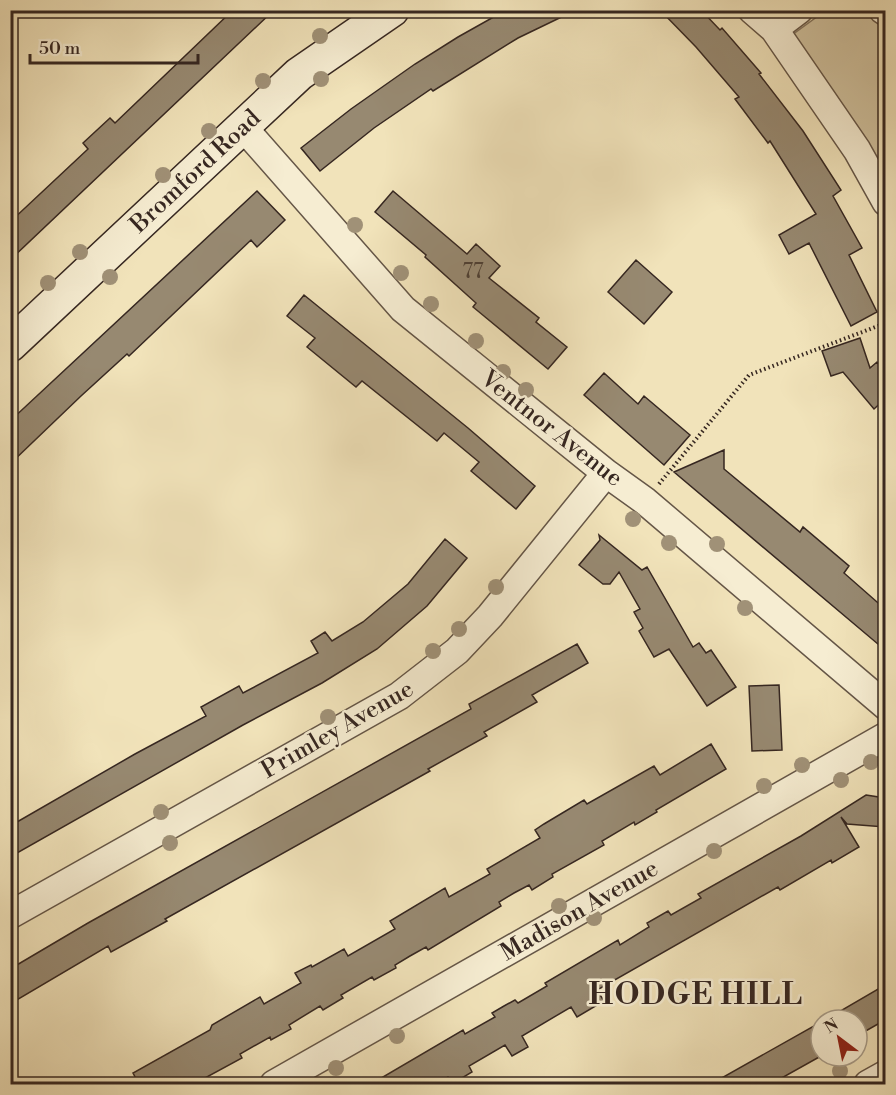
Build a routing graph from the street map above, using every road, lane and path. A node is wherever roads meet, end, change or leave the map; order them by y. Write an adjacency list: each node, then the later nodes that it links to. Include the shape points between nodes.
1 (753, 10): 4 (street)
2 (799, 10): 4 (street)
3 (373, 16): 5 (street, Bromford Road, via 299,74)
4 (774, 29): 6 (street, via 857,150)
5 (242, 126): 8 (street, Bromford Road); 9 (street, Ventnor Avenue, via 403,309)
6 (885, 202)
7 (885, 323): 10 (path, via 749,375)
8 (10, 345)
9 (606, 473): 10 (street, Ventnor Avenue); 13 (street, Primley Avenue, via 490,616 457,651 399,696)
10 (645, 501): 11 (street, Ventnor Avenue)
11 (885, 706)
12 (885, 736): 15 (street, Madison Avenue)
13 (10, 915)
14 (885, 1074): 16 (street)
15 (274, 1084)
16 (868, 1084)

